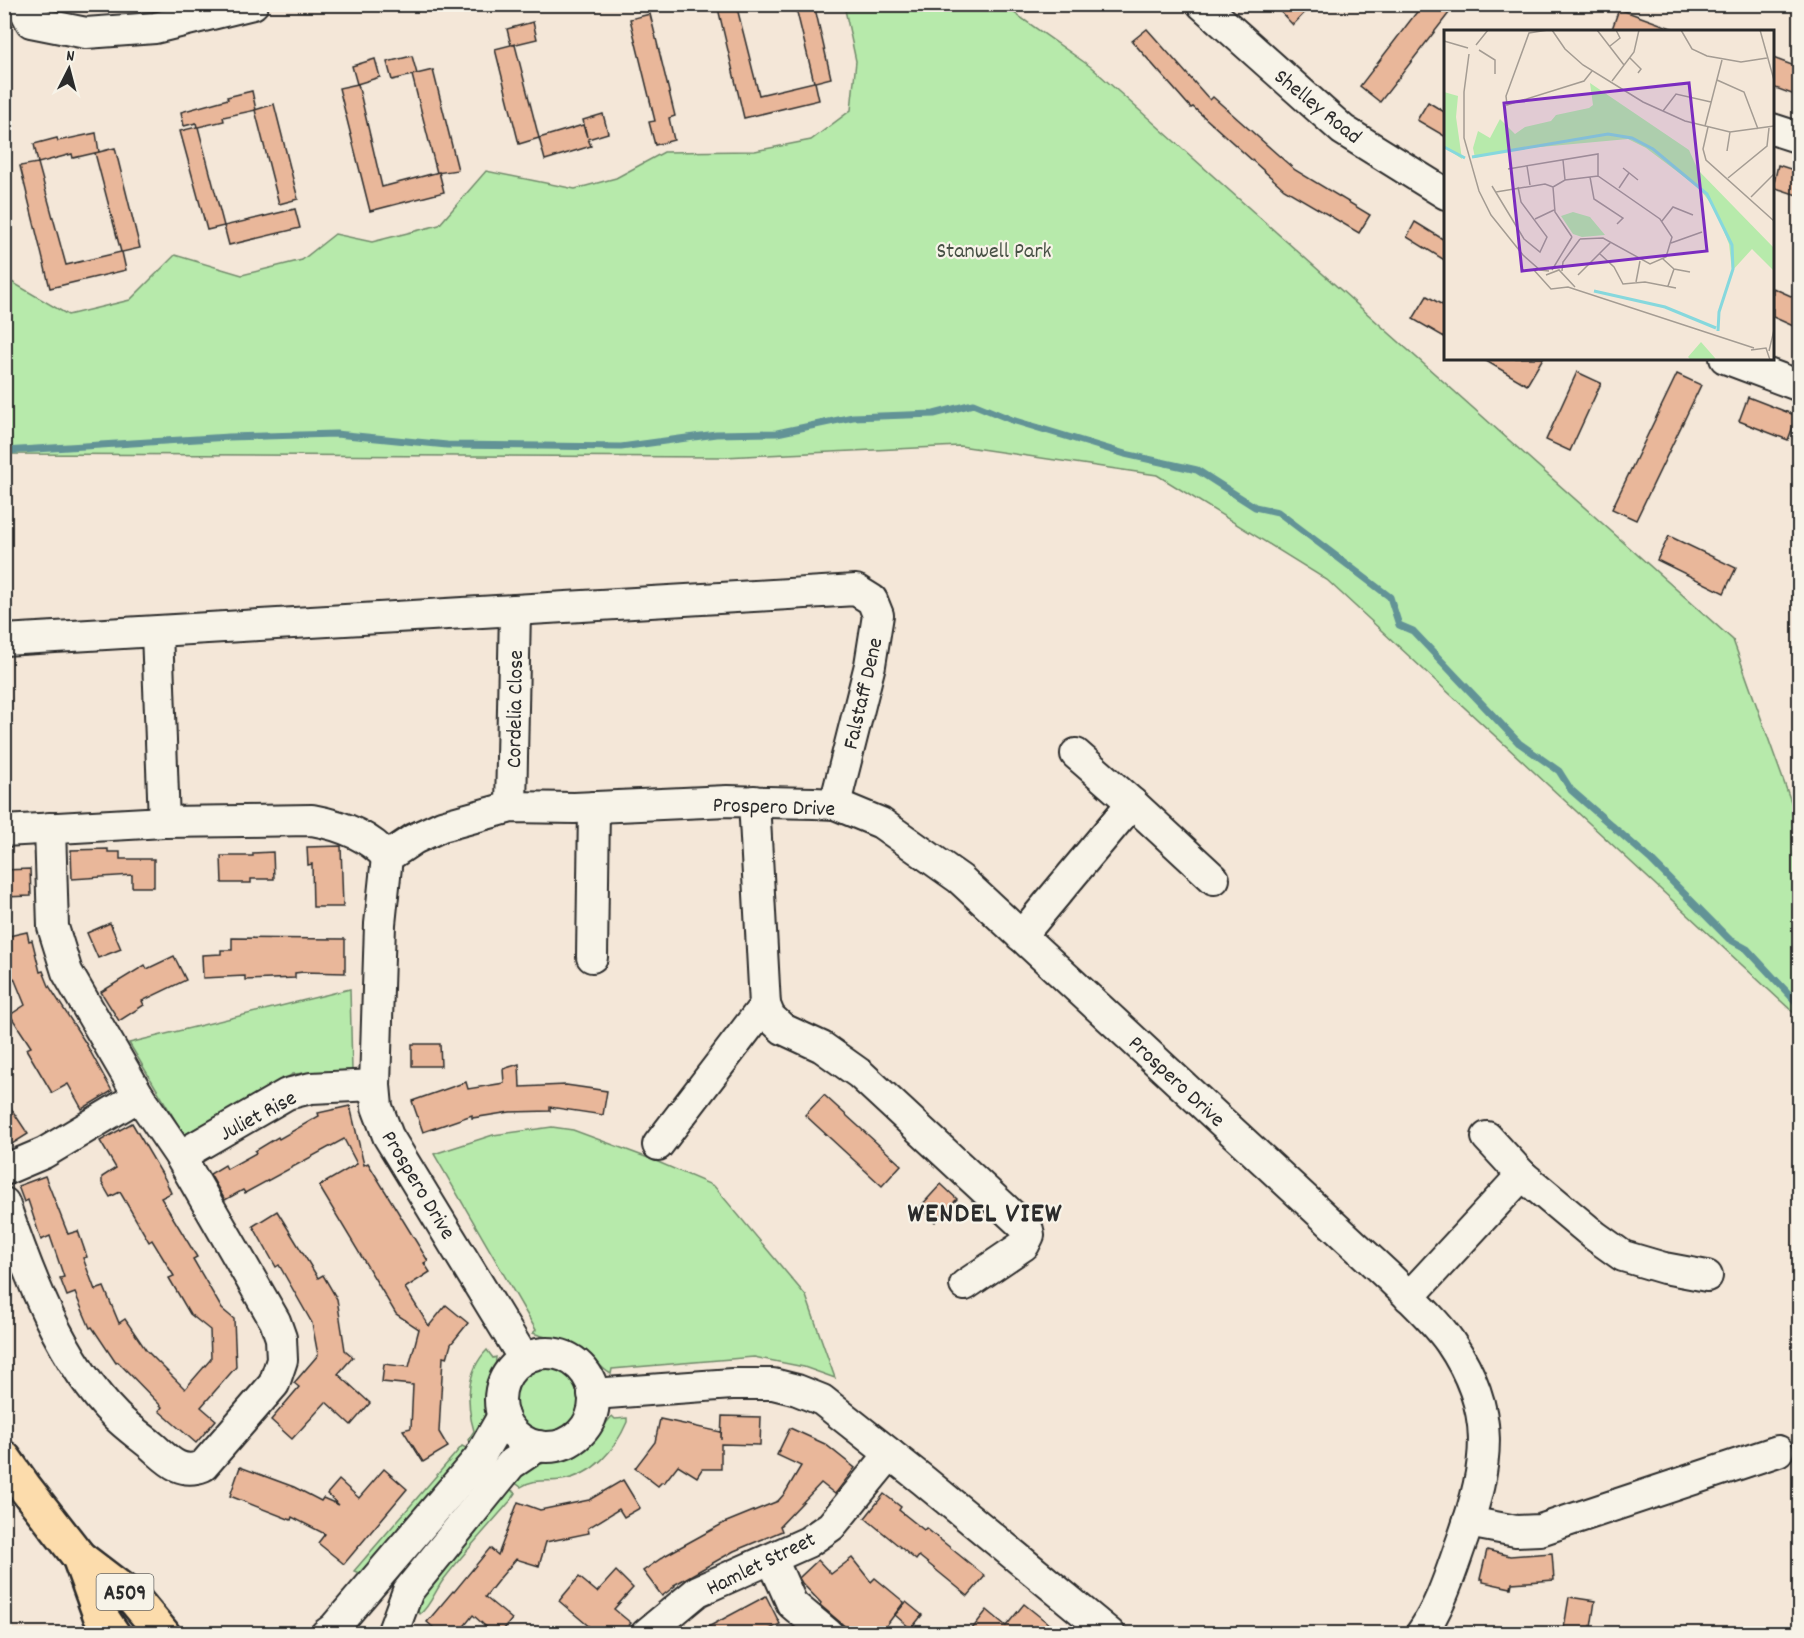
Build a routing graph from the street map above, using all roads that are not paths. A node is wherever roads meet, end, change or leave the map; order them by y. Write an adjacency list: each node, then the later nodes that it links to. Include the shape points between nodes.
1 (22, 4): 2 (street, via 32,22 86,33 155,28)
2 (253, 4)
3 (1202, 4): 6 (street, Shelley Road, via 1343,130)
4 (1774, 129): 5 (street)
5 (1800, 138)
6 (1444, 193)
7 (1730, 360): 8 (street)
8 (1800, 386)
9 (515, 610): 10 (street); 15 (street, Falstaff Dene, via 856,590 872,600 878,615 870,665); 16 (street, Cordelia Close)
10 (157, 632): 11 (street); 18 (street)
11 (4, 640)
12 (1076, 754): 14 (street)
13 (754, 801): 15 (street, Prospero Drive); 17 (street, Prospero Drive); 25 (street)
14 (1132, 803): 22 (street); 23 (street)
15 (835, 804): 23 (street, Prospero Drive, via 881,823 960,879)
16 (511, 807): 17 (street, Prospero Drive); 21 (street, Prospero Drive, via 442,826 414,838)
17 (594, 807): 24 (street)
18 (164, 822): 19 (street); 21 (street, via 312,820 351,831)
19 (50, 828): 20 (street); 27 (street, via 53,927 58,949 67,972)
20 (4, 831)
21 (387, 857): 26 (street, Prospero Drive, via 380,924)
22 (1214, 879)
23 (1021, 936): 36 (street, Prospero Drive)
24 (592, 957)
25 (765, 1005): 29 (street); 35 (street, via 770,1017 783,1029 822,1047 860,1074 1028,1230 1024,1245)
26 (375, 1085): 30 (street, Juliet Rise, via 311,1088 287,1094); 37 (street, Prospero Drive, via 377,1107 388,1136)
27 (139, 1096): 30 (street); 31 (street, via 44,1153)
28 (1487, 1137): 32 (street)
29 (658, 1145)
30 (180, 1156): 33 (street, via 275,1321 282,1360 274,1384 202,1466 192,1471 176,1466 116,1416 81,1372 55,1330)
31 (4, 1170)
32 (1522, 1175): 34 (street, via 1623,1256); 36 (street)
33 (4, 1203)
34 (1707, 1276)
35 (965, 1285)
36 (1408, 1297): 44 (street, Prospero Drive, via 1449,1341 1480,1404 1485,1431 1483,1462)
37 (524, 1359): 38 (street, via 546,1353 568,1358 585,1373); 39 (street, via 503,1383)
38 (593, 1394): 40 (street, via 590,1419 584,1429 563,1444); 42 (street, via 773,1384 822,1400)
39 (503, 1416): 40 (street, via 523,1441); 49 (street, via 479,1458)
40 (538, 1446): 50 (street, via 511,1464 419,1576 408,1591)
41 (1778, 1451): 44 (street, via 1540,1530 1516,1531)
42 (890, 1454): 46 (street, Hamlet Street, via 831,1526); 53 (street)
43 (4, 1458): 45 (highway, A509)
44 (1468, 1522): 54 (street, Prospero Drive, via 1445,1592)
45 (79, 1557): 47 (highway, A509, via 100,1615); 48 (highway, A509, via 134,1599)
46 (772, 1559): 51 (street, Hamlet Street, via 698,1591); 52 (street, via 792,1604)
47 (113, 1634)
48 (163, 1634)
49 (326, 1634)
50 (392, 1634)
51 (646, 1634)
52 (828, 1634)
53 (1110, 1634)
54 (1421, 1634)

